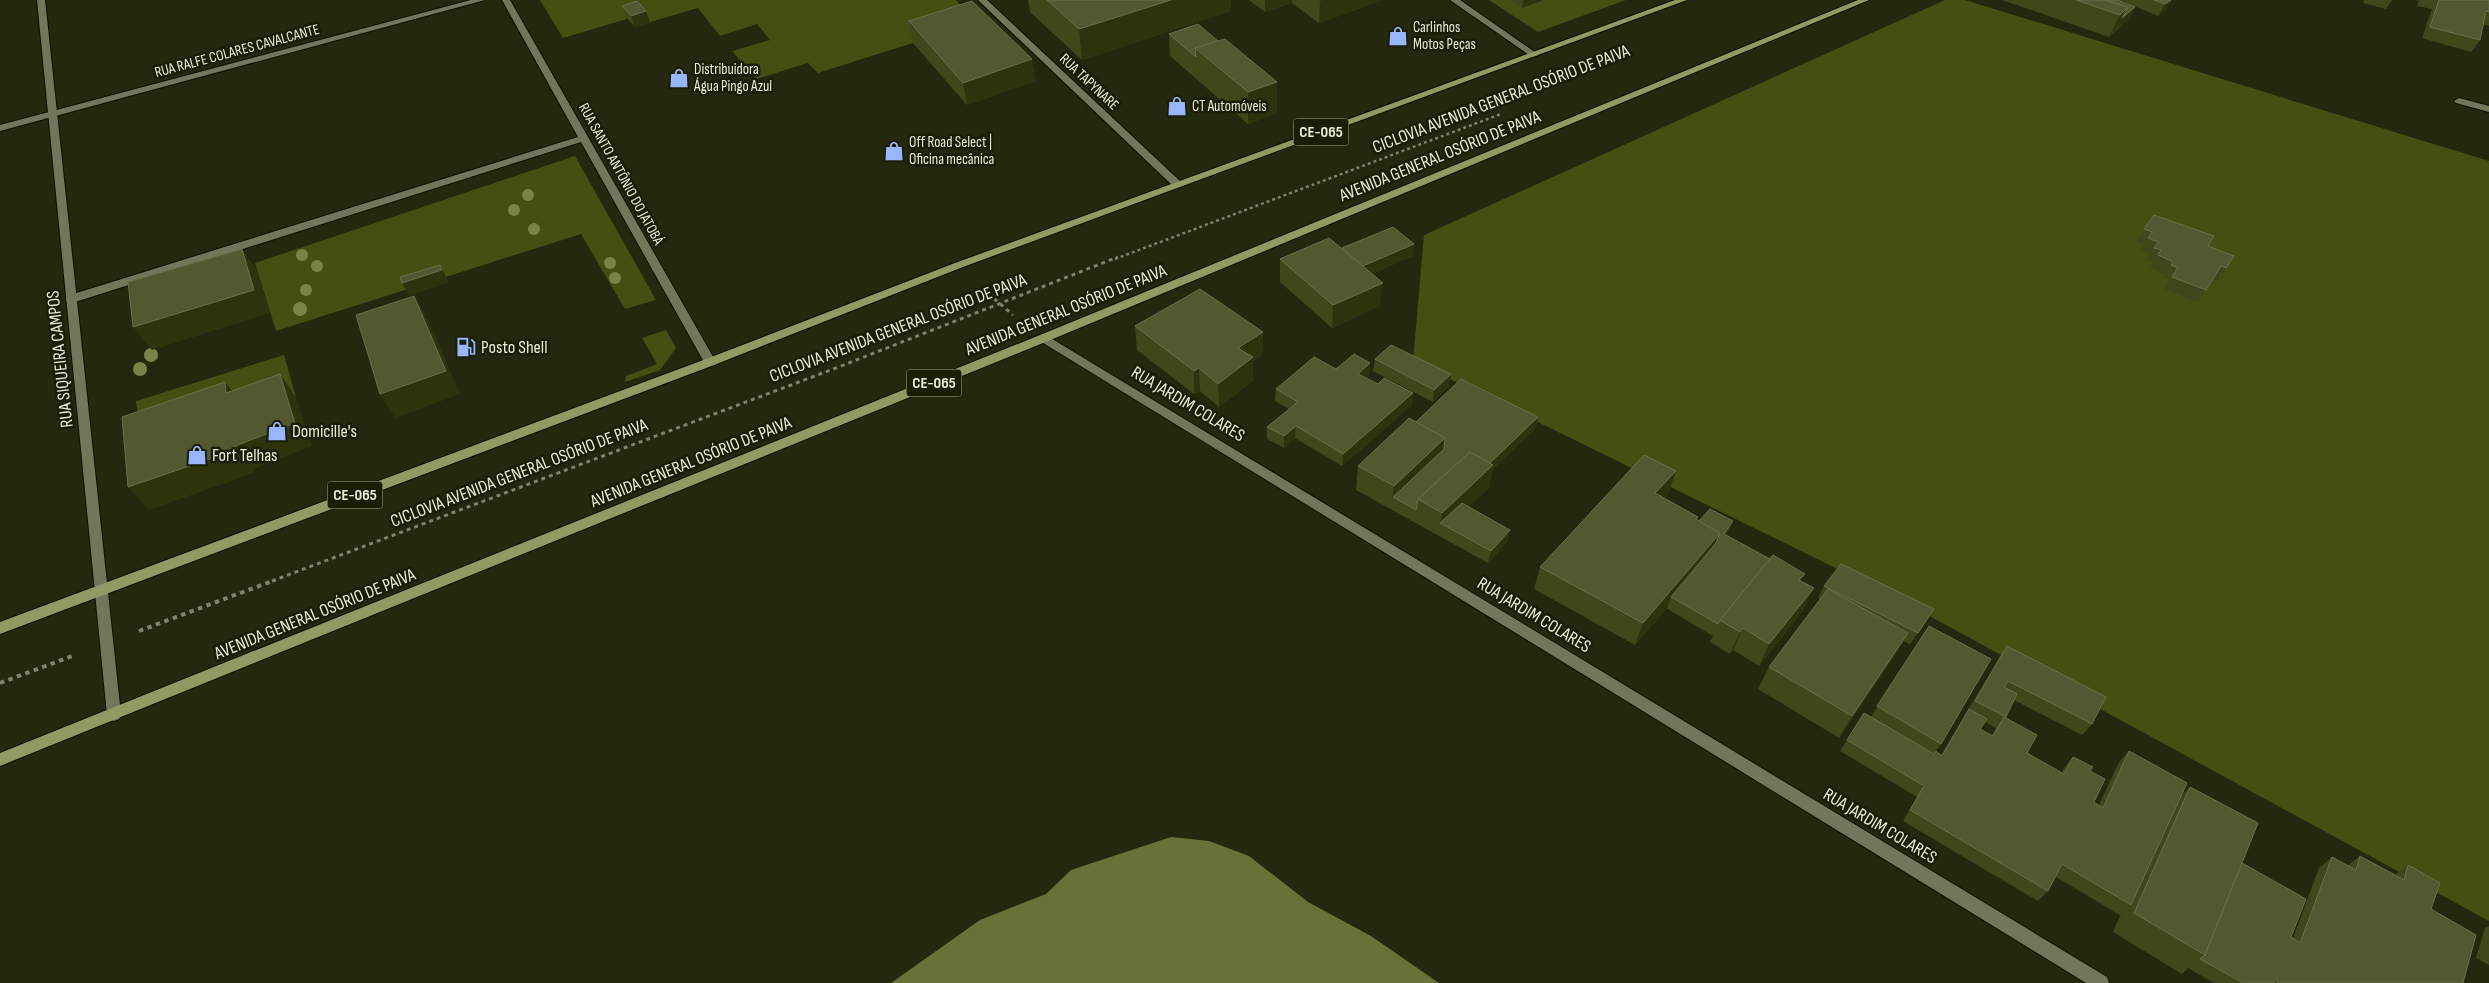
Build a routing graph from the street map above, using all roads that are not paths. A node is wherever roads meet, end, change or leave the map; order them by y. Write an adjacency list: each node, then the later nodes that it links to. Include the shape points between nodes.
1 (41, 0): 11 (street, RUA SIQUEIRA CAMPOS)
2 (481, 0): 11 (street, RUA RALFE COLARES CAVALCANTE)
3 (506, 0): 13 (street, RUA SANTO ANTÔNIO DO JATOBÁ)
4 (982, 0): 14 (street, RUA TAPYNARE)
5 (1454, 0): 8 (street)
6 (1683, 0): 8 (main road, CE-065)
7 (1865, 0): 16 (main road, AVENIDA GENERAL OSÓRIO DE PAIVA / CE-065)
8 (1535, 55): 14 (main road, CE-065)
9 (2459, 101): 10 (street)
10 (2489, 108)
11 (52, 115): 12 (street, RUA RALFE COLARES CAVALCANTE); 15 (street, RUA SIQUEIRA CAMPOS)
12 (0, 128)
13 (584, 138): 15 (street); 17 (street, RUA SANTO ANTÔNIO DO JATOBÁ)
14 (1177, 184): 17 (main road, CE-065)
15 (71, 299): 18 (street, RUA SIQUEIRA CAMPOS)
16 (1044, 338): 20 (main road, AVENIDA GENERAL OSÓRIO DE PAIVA / CE-065); 22 (street, RUA JARDIM COLARES)
17 (710, 362): 18 (main road, CE-065)
18 (102, 589): 19 (main road, CE-065); 20 (street, RUA SIQUEIRA CAMPOS)
19 (0, 628)
20 (114, 715): 21 (main road, AVENIDA GENERAL OSÓRIO DE PAIVA / CE-065)
21 (0, 760)
22 (2100, 983)

